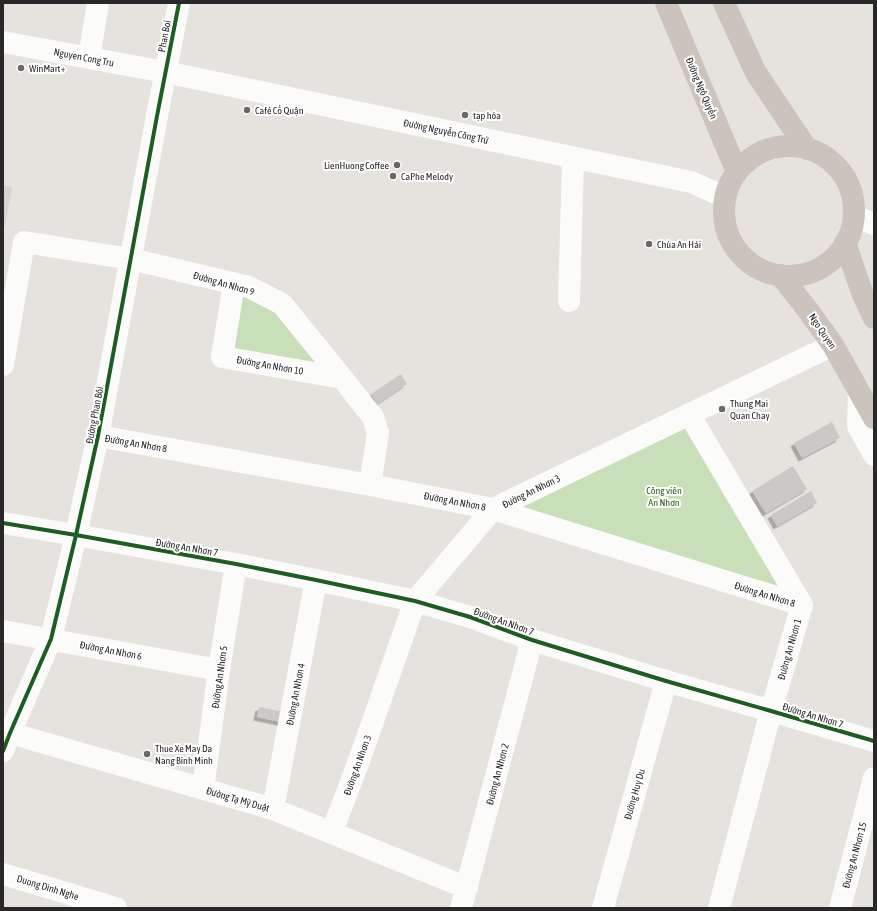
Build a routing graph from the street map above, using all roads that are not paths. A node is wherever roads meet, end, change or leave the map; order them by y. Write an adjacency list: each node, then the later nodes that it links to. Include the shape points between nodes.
1 (98, 3): 6 (street)
2 (179, 3): 7 (street, Phan Boi)
3 (666, 3): 10 (highway, Đường Ngô Quyền)
4 (724, 3): 8 (highway, via 756,73)
5 (3, 42): 6 (street, Nguyen Cong Tru)
6 (89, 58): 7 (street, Nguyen Cong Tru)
7 (165, 72): 9 (street, Đường Nguyễn Công Trứ); 15 (street, Đường Phan Bôi)
8 (807, 149): 10 (highway, via 788,146 768,150 750,159); 12 (highway, via 827,158 842,174 852,194)
9 (573, 158): 11 (street, Đường Nguyễn Công Trứ, via 691,182); 18 (street)
10 (736, 172): 11 (highway)
11 (725, 197): 16 (highway, via 727,233 735,248 762,270)
12 (854, 216): 13 (street); 14 (highway)
13 (874, 224)
14 (845, 243): 16 (highway, via 836,256 824,266 795,276); 19 (highway)
15 (131, 259): 17 (street, Đường An Nhơn 9); 21 (street, Đường An Nhơn 9, via 24,242); 26 (street, Đường Phan Bôi)
16 (780, 275): 20 (highway, Ngo Quyen)
17 (234, 284): 22 (street, Đường An Nhơn 9, via 249,288 282,304); 22 (street, Đường An Nhơn 10, via 222,357)
18 (569, 301)
19 (874, 318)
20 (833, 345): 23 (highway, Ngo Quyen); 24 (street, Đường An Nhơn 3)
21 (3, 365)
22 (342, 378): 28 (street, Đường An Nhơn 9, via 373,417 378,433)
23 (859, 390): 25 (highway, Ngo Quyen); 27 (street, via 858,426)
24 (689, 414): 29 (street, Đường An Nhơn 3); 35 (street, Đường An Nhơn 1)
25 (874, 418)
26 (98, 436): 28 (street, Đường An Nhơn 8); 31 (street, Đường Phan Bôi)
27 (874, 455)
28 (370, 485): 29 (street, Đường An Nhơn 8)
29 (493, 509): 34 (street, Đường An Nhơn 3); 35 (street, Đường An Nhơn 8)
30 (3, 523): 31 (street, Đường An Nhơn 7)
31 (76, 535): 32 (street, Đường An Nhơn 7); 37 (street, Đường Phan Bôi)
32 (236, 564): 33 (street, Đường An Nhơn 7); 39 (street, Đường An Nhơn 5)
33 (316, 580): 34 (street, Đường An Nhơn 7); 46 (street, Đường An Nhơn 4)
34 (415, 602): 38 (street, Đường An Nhơn 7, via 470,617); 47 (street, Đường An Nhơn 3)
35 (802, 605): 41 (street, Đường An Nhơn 1)
36 (3, 631): 37 (street, Đường An Nhơn 6)
37 (51, 639): 39 (street, Đường An Nhơn 6); 42 (street, Đường Phan Bôi)
38 (532, 640): 40 (street, Đường An Nhơn 7); 49 (street, Đường An Nhơn 2)
39 (219, 670): 45 (street, Đường An Nhơn 5)
40 (666, 681): 41 (street, Đường An Nhơn 7); 51 (street, Đường Huy Du)
41 (771, 711): 43 (street, Đường An Nhơn 7); 52 (street, Đường An Nhơn 1)
42 (5, 738): 45 (street, Đường Tạ Mỹ Duật)
43 (874, 742)
44 (874, 778): 53 (street, Đường An Nhơn 15)
45 (203, 789): 46 (street, Đường Tạ Mỹ Duật)
46 (273, 809): 47 (street, Đường Tạ Mỹ Duật)
47 (332, 832): 49 (street, Đường Tạ Mỹ Duật)
48 (3, 874): 50 (street, Duong Dinh Nghe)
49 (464, 898)
50 (116, 908)
51 (603, 908)
52 (719, 908)
53 (840, 908)

